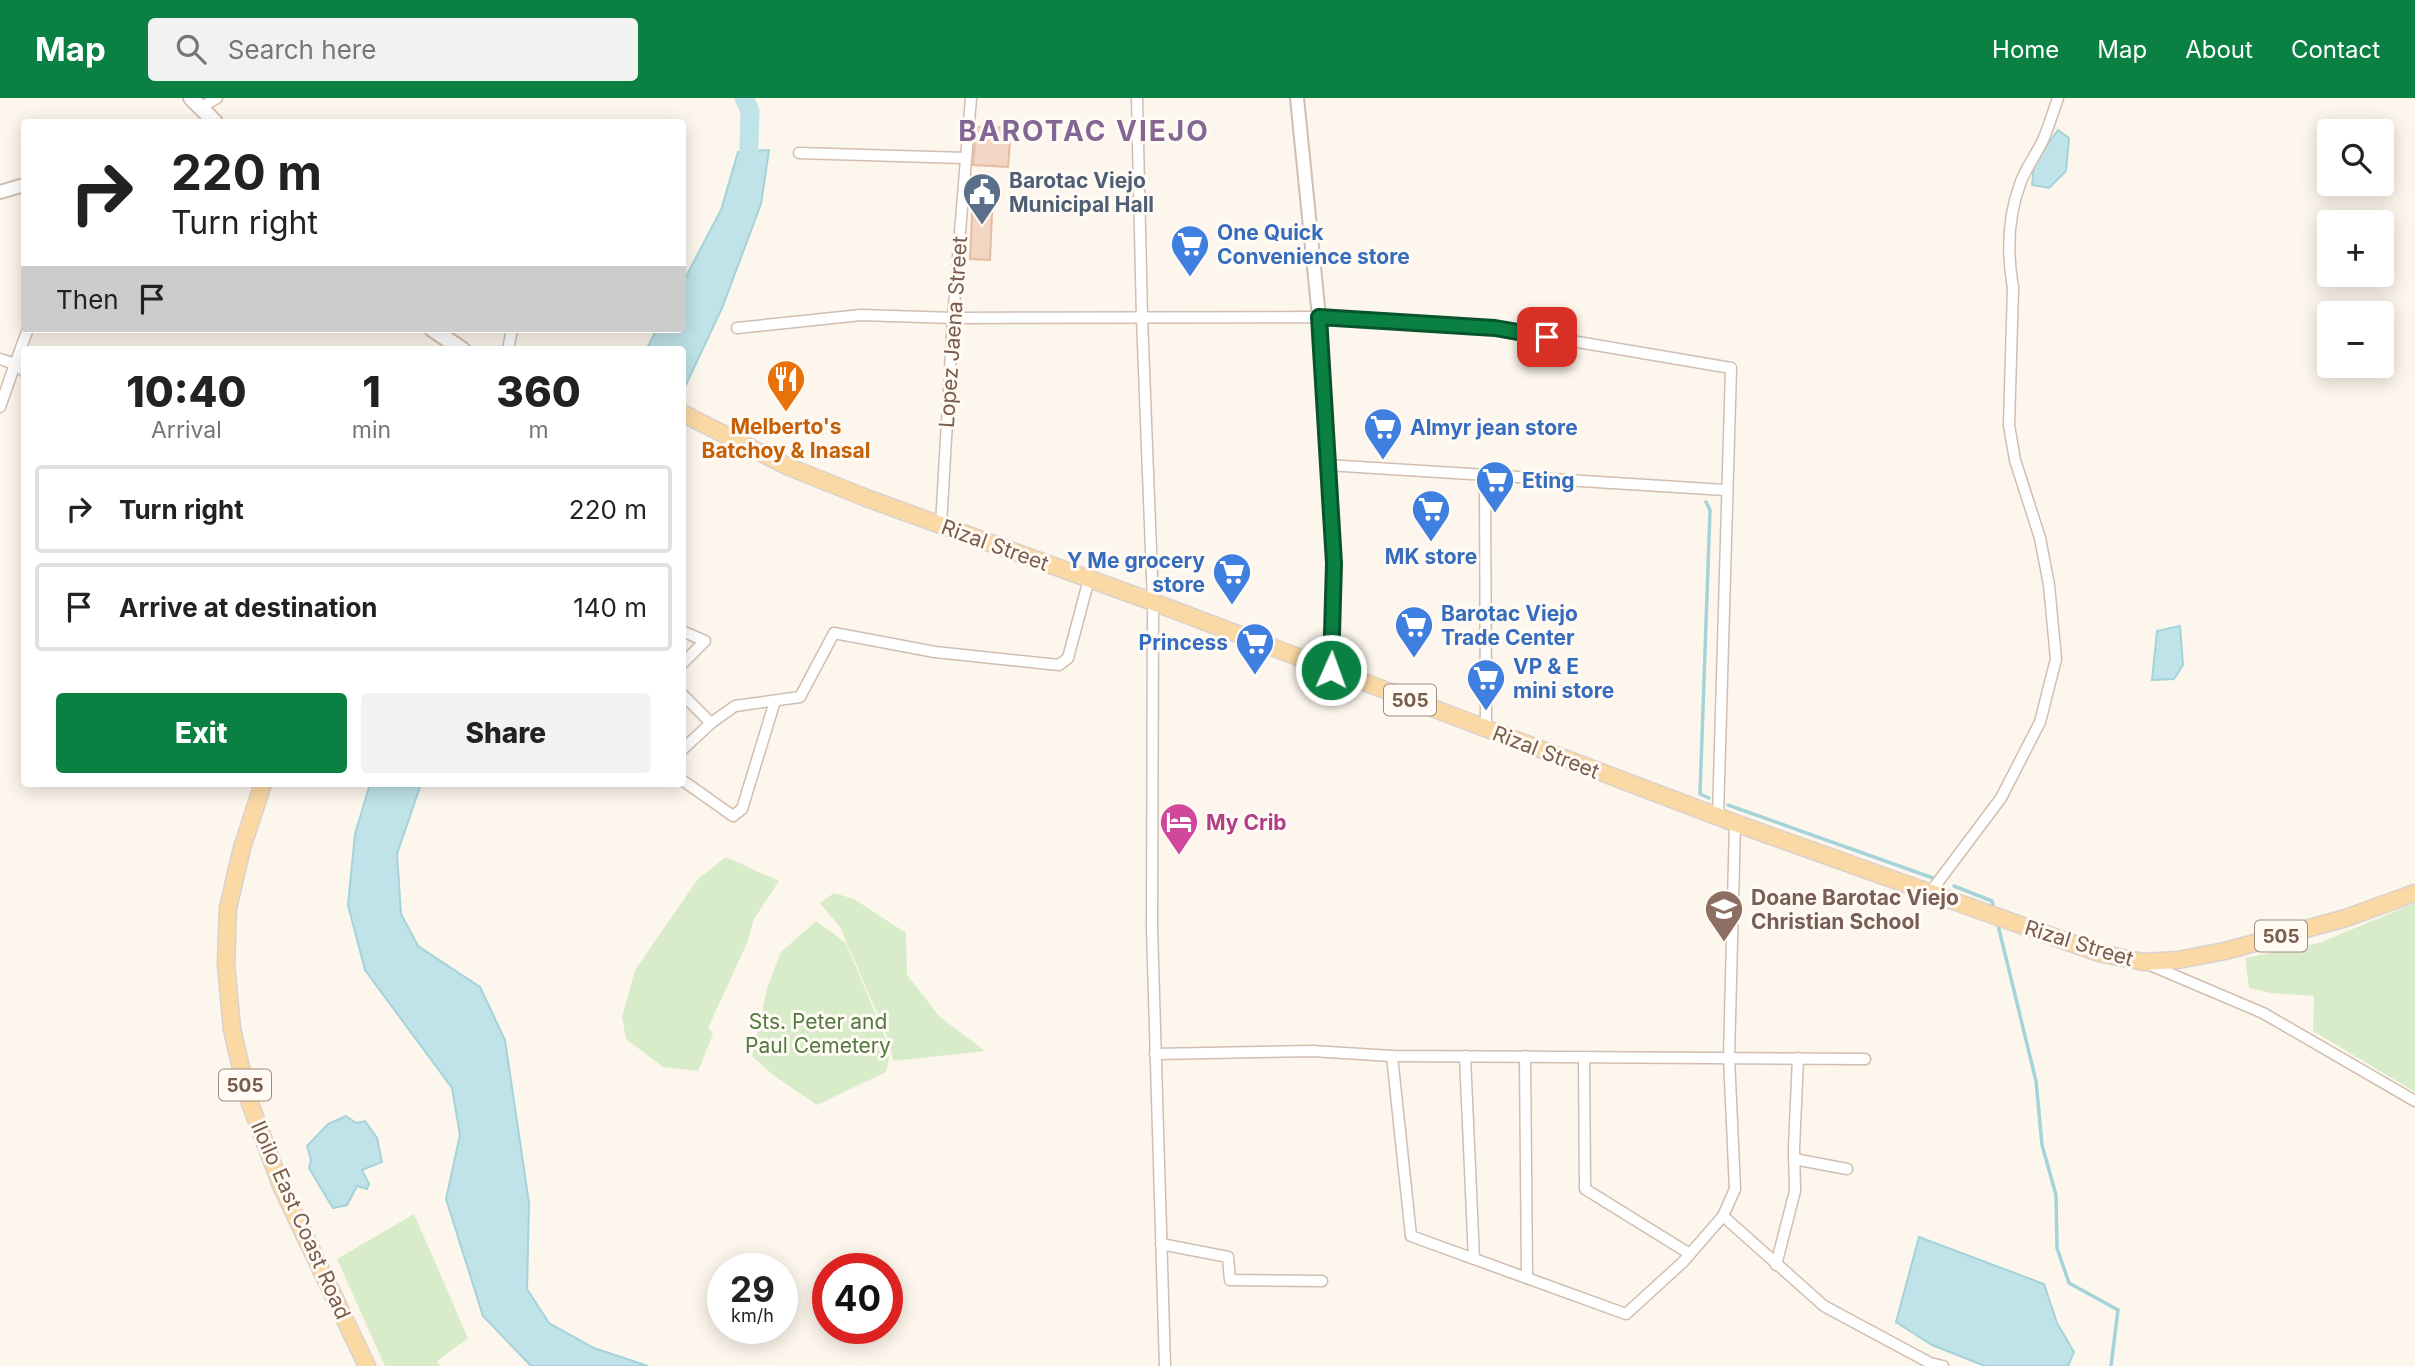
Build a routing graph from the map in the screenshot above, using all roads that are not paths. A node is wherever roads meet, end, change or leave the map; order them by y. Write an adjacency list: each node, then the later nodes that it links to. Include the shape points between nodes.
1 (217, 98): 6 (street)
2 (971, 98): 9 (street, Lopez Jaena Street)
3 (1137, 98): 14 (street)
4 (1297, 98): 12 (street)
5 (2058, 98): 43 (street, via 2020,183 2013,210 2008,425 2040,538 2056,660 2040,722 2001,798)
6 (196, 103): 7 (main road)
7 (212, 119)
8 (799, 153): 9 (street)
9 (964, 159): 13 (street, Lopez Jaena Street)
10 (21, 186): 11 (street)
11 (0, 192)
12 (1319, 317): 14 (street); 24 (street); 26 (street, via 1495,328 1731,368)
13 (953, 318): 14 (street); 15 (street, via 861,315); 27 (street, Lopez Jaena Street)
14 (1142, 318): 29 (street)
15 (737, 328)
16 (438, 333): 17 (main road)
17 (457, 346)
18 (21, 348): 20 (street)
19 (0, 359): 20 (street)
20 (15, 364): 21 (street); 22 (street)
21 (21, 369)
22 (0, 407)
23 (686, 415): 27 (main road, Rizal Street / 505, via 789,467)
24 (1327, 465): 25 (street); 32 (street, via 1334,563)
25 (1485, 476): 26 (street); 36 (street)
26 (1726, 491): 40 (street)
27 (942, 525): 28 (main road, Rizal Street / 505)
28 (1089, 579): 29 (main road, Rizal Street / 505); 34 (street, via 1068,658 1059,665 935,652 834,633 800,697)
29 (1153, 602): 32 (main road, Rizal Street / 505); 45 (street)
30 (686, 633): 31 (street, via 705,642)
31 (686, 660)
32 (1331, 670): 36 (main road, Rizal Street / 505)
33 (686, 698): 35 (street)
34 (775, 701): 35 (street, via 735,706); 38 (street, via 742,809 733,816)
35 (711, 723): 37 (street)
36 (1486, 729): 40 (main road, Rizal Street / 505)
37 (686, 746)
38 (686, 783)
39 (262, 787): 63 (main road, Iloilo East Coast Road / 505, via 228,908 226,964 232,1029 248,1098 282,1188)
40 (1718, 816): 41 (main road, Rizal Street / 505)
41 (1735, 823): 43 (main road, Rizal Street / 505); 50 (street)
42 (2415, 893): 44 (main road, 505, via 2346,918 2225,951)
43 (1929, 894): 44 (main road, Rizal Street / 505, via 2099,953)
44 (2143, 962): 53 (street, via 2263,1013)
45 (1155, 1054): 46 (street, via 1312,1051); 57 (street)
46 (1392, 1056): 47 (street); 59 (street, via 1411,1236)
47 (1465, 1056): 48 (street); 59 (street)
48 (1525, 1056): 49 (street); 61 (street)
49 (1584, 1056): 50 (street); 58 (street, via 1585,1189)
50 (1728, 1057): 51 (street); 56 (street, via 1735,1189)
51 (1798, 1058): 52 (street); 54 (street)
52 (1866, 1059)
53 (2415, 1101)
54 (1794, 1159): 55 (street); 60 (street, via 1795,1191)
55 (1847, 1169)
56 (1723, 1216): 58 (street); 60 (street)
57 (1161, 1244): 62 (street, via 1228,1257 1230,1280); 64 (street)
58 (1690, 1254): 61 (street, via 1626,1314)
59 (1475, 1259): 61 (street)
60 (1776, 1265): 65 (street, via 1824,1306)
61 (1527, 1278)
62 (1322, 1281)
63 (367, 1366)
64 (1165, 1366)
65 (1943, 1366)

